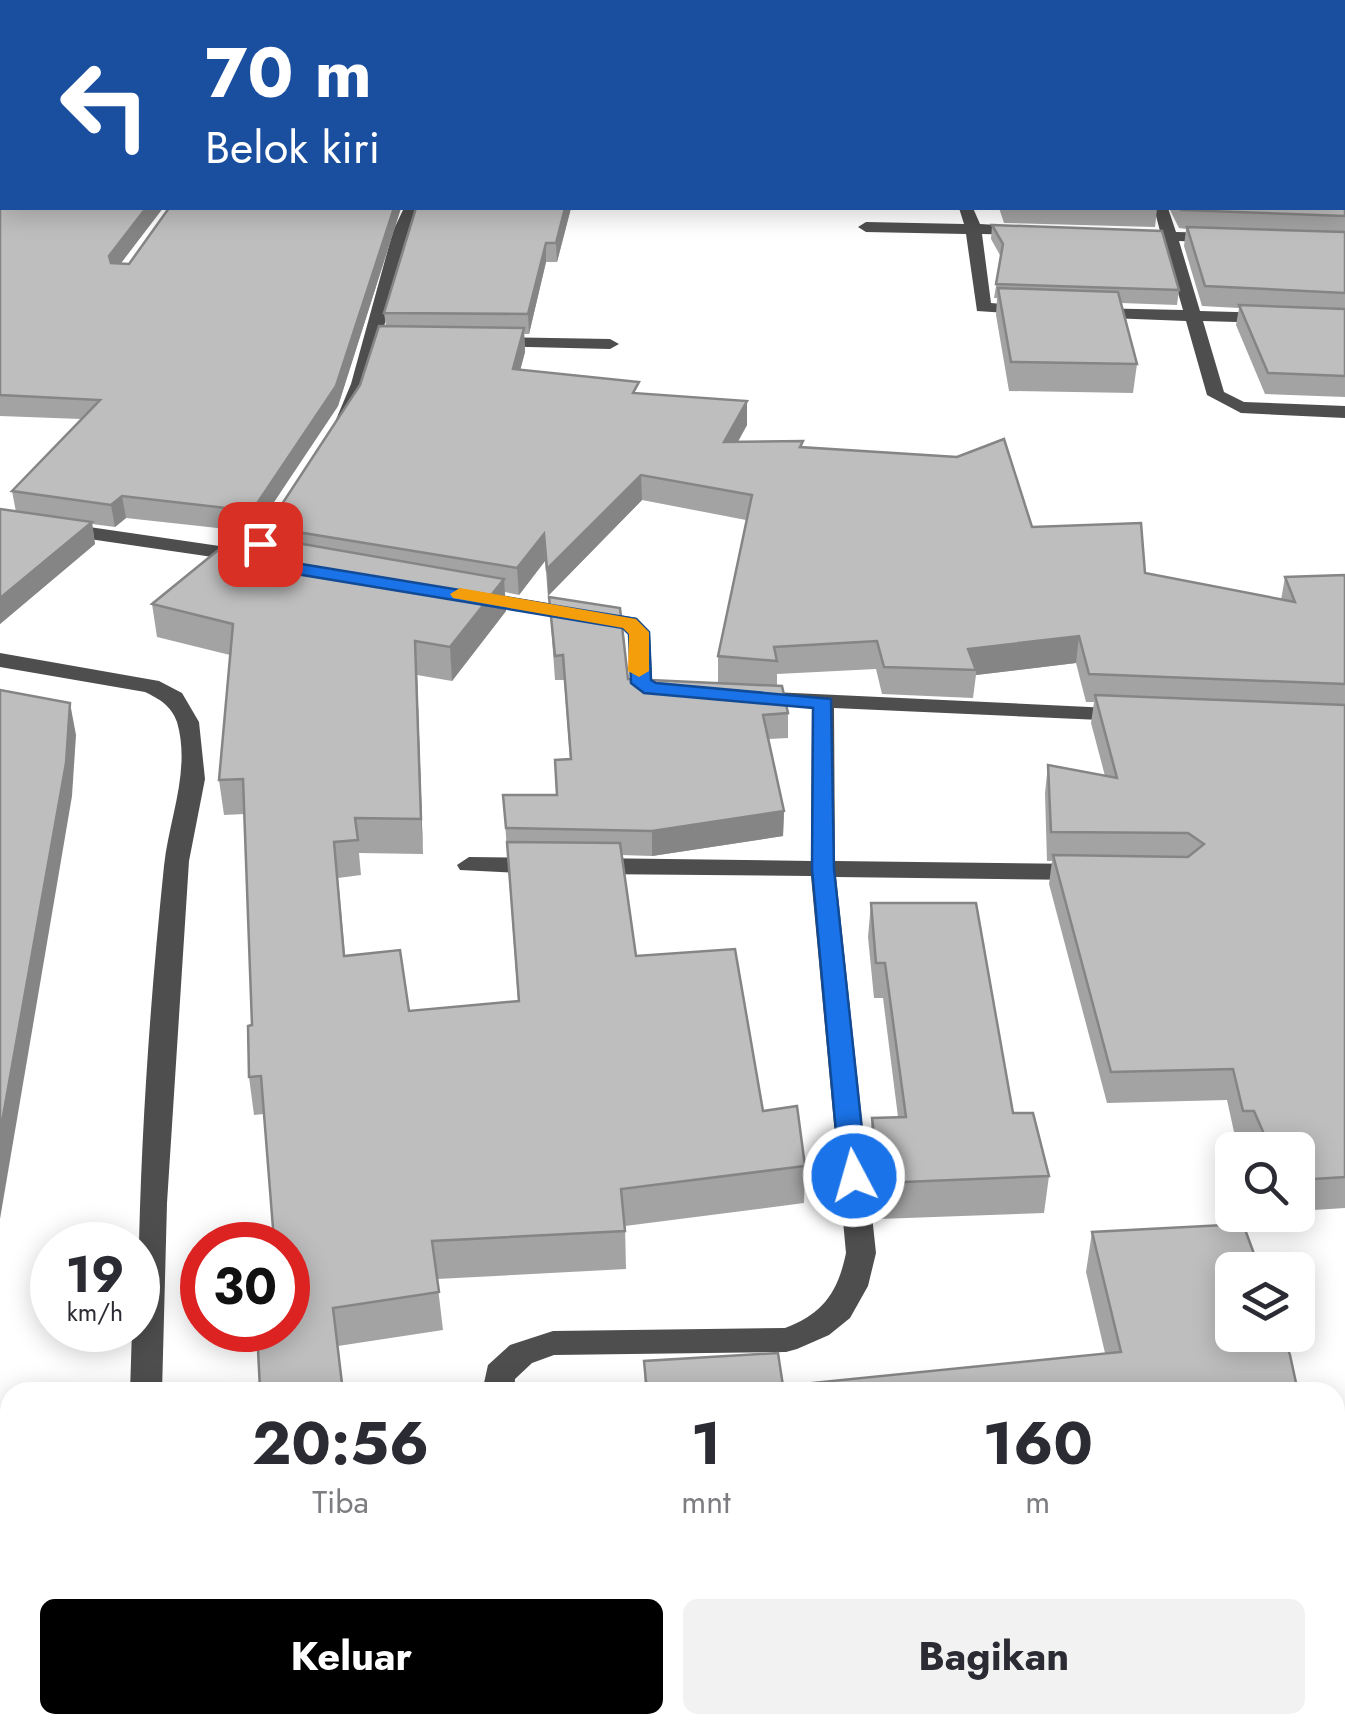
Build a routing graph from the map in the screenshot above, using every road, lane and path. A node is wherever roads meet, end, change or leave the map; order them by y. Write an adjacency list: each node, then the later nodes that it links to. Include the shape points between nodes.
1 (411, 210): 17 (street, via 381,341)
2 (967, 210): 5 (street)
3 (1162, 210): 8 (street)
4 (866, 227): 5 (street)
5 (973, 228): 6 (street); 10 (street, via 983,308)
6 (1052, 232)
7 (1111, 234): 8 (street)
8 (1170, 237): 9 (street); 12 (street)
9 (1248, 239)
10 (1057, 312)
11 (1076, 312): 12 (street)
12 (1192, 316): 13 (street); 16 (street, via 1220,399 1250,408)
13 (1288, 319)
14 (470, 342): 15 (street)
15 (610, 344)
16 (1345, 412)
17 (330, 444)
18 (0, 520): 19 (street)
19 (260, 555)
20 (439, 591): 22 (street, via 629,624 639,632 641,683)
21 (0, 660): 29 (street, via 150,686 174,698 188,722 193,779 176,861)
22 (687, 692)
23 (726, 696): 24 (street)
24 (824, 703): 25 (street); 27 (street)
25 (1152, 715)
26 (469, 865): 27 (street)
27 (823, 869): 28 (street); 30 (street, via 861,1254 856,1292 818,1330 786,1340 553,1343 521,1354)
28 (1108, 873)
29 (146, 1382)
30 (499, 1382)

